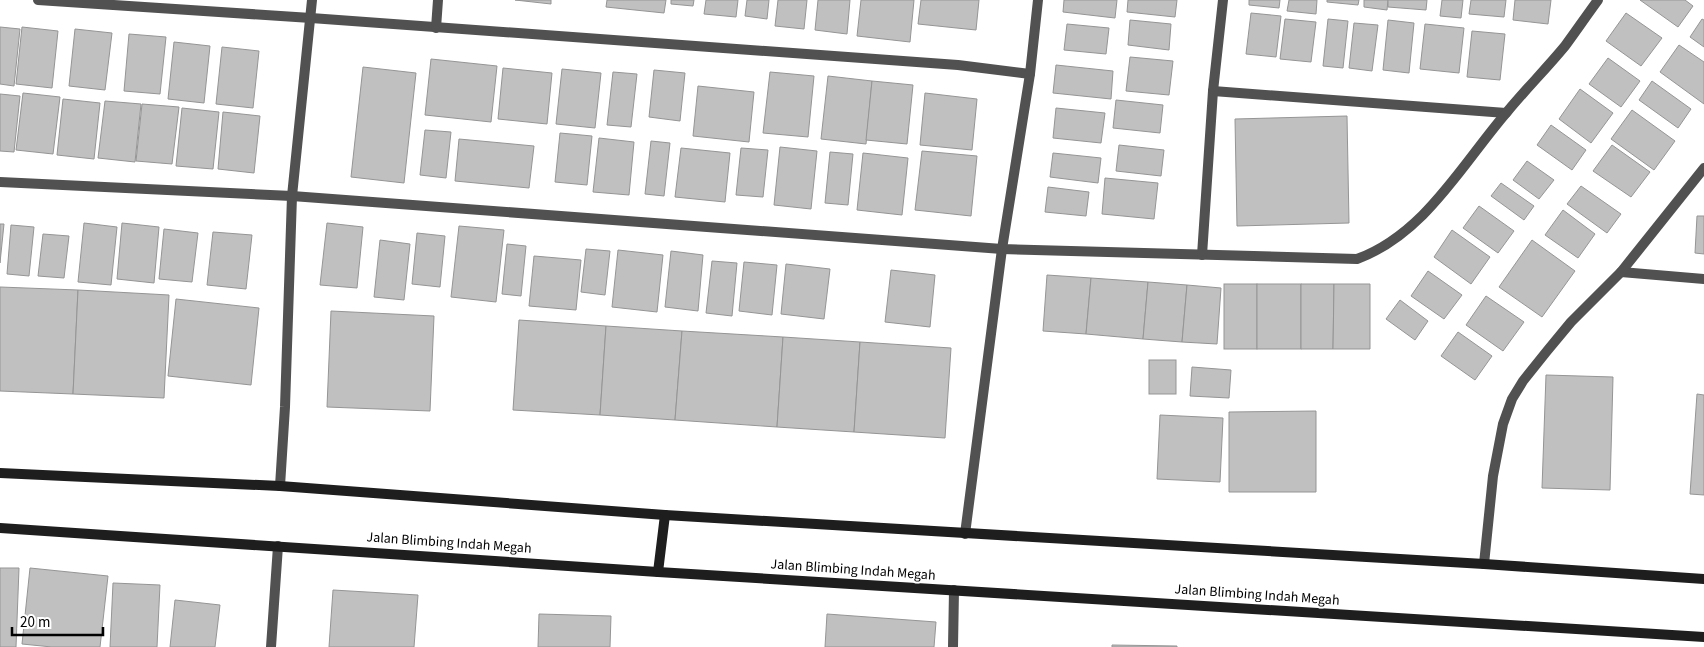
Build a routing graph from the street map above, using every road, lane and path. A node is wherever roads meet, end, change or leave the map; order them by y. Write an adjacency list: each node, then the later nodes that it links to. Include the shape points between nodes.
1 (38, 0): 7 (street)
2 (312, 0): 7 (street)
3 (438, 0): 8 (street)
4 (1038, 0): 9 (street)
5 (1223, 0): 10 (street)
6 (1598, 0): 11 (street, via 1565,46)
7 (312, 18): 8 (street); 14 (street)
8 (436, 28): 9 (street, via 958,65)
9 (1030, 74): 15 (street)
10 (1213, 91): 11 (street); 16 (street)
11 (1506, 113): 16 (street, via 1445,191 1410,228 1372,253 1357,259)
12 (1704, 168): 17 (street)
13 (0, 182): 14 (street)
14 (292, 196): 15 (street); 20 (street, via 286,407)
15 (1002, 249): 16 (street); 23 (street)
16 (1202, 255)
17 (1621, 272): 18 (street); 25 (street, via 1547,351 1512,399 1503,424 1493,476)
18 (1704, 279)
19 (0, 473): 20 (street)
20 (280, 486): 21 (street)
21 (665, 515): 23 (street); 26 (street)
22 (0, 528): 24 (street, Jalan Blimbing Indah Megah)
23 (965, 534): 25 (street)
24 (278, 546): 26 (street, Jalan Blimbing Indah Megah); 30 (street)
25 (1484, 564): 27 (street)
26 (658, 572): 28 (street, Jalan Blimbing Indah Megah)
27 (1704, 579)
28 (954, 590): 29 (street, Jalan Blimbing Indah Megah); 31 (street)
29 (1704, 637)
30 (271, 647)
31 (953, 647)

